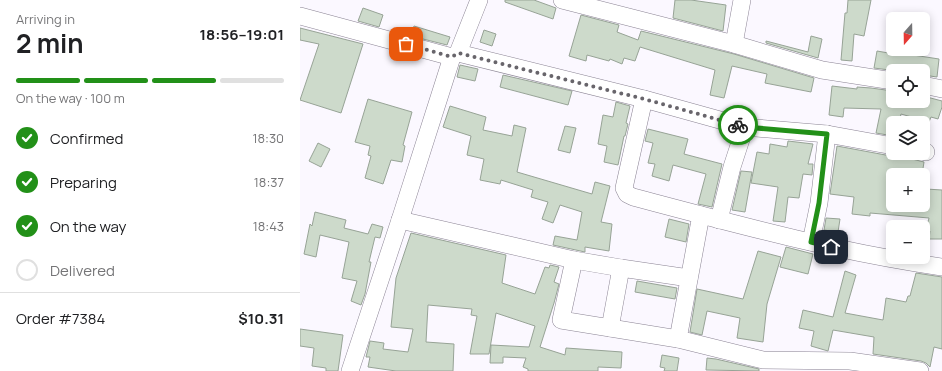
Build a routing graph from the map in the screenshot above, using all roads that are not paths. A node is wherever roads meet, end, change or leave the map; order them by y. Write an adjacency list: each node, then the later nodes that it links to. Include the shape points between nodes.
1 (479, 0): 6 (street)
2 (562, 0): 5 (street)
3 (742, 0): 5 (street)
4 (300, 16): 6 (street)
5 (734, 44): 7 (street, via 822,70)
6 (455, 55): 10 (street); 15 (street)
7 (886, 79)
8 (930, 86): 9 (street)
9 (942, 89)
10 (644, 99): 11 (street); 14 (street, via 624,188 627,194 633,197)
11 (745, 127): 12 (street); 16 (street)
12 (827, 134): 13 (street); 17 (street, via 819,203)
13 (886, 145)
14 (701, 215): 16 (street); 21 (street)
15 (400, 220): 18 (street); 25 (street)
16 (719, 220): 17 (street)
17 (811, 242): 19 (street)
18 (574, 260): 20 (street); 22 (street, via 561,320)
19 (942, 267)
20 (621, 268): 21 (street); 22 (street)
21 (689, 278): 23 (street)
22 (610, 328): 23 (street)
23 (678, 339): 24 (street)
24 (763, 365): 26 (street, via 850,361)
25 (350, 371)
26 (920, 371)

